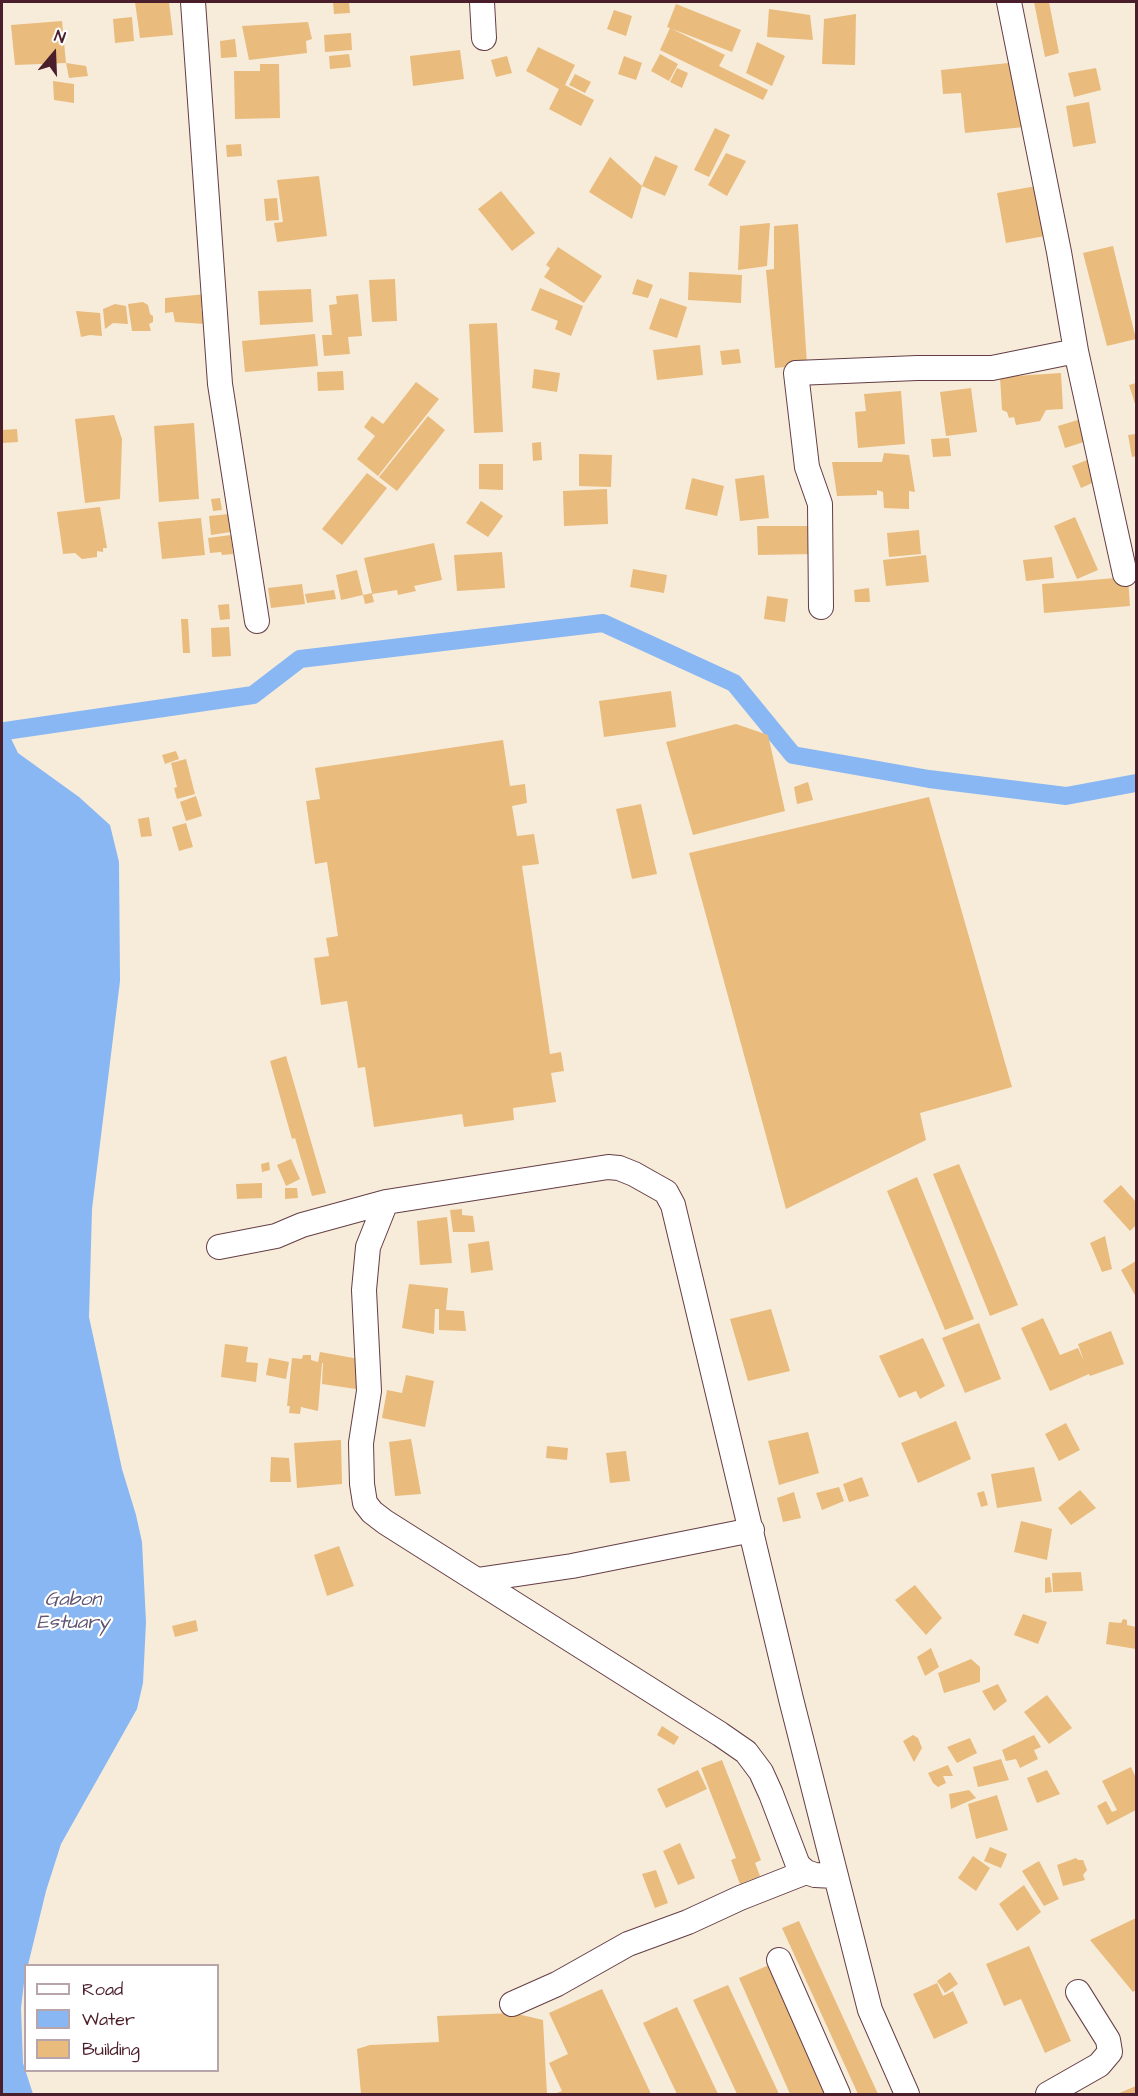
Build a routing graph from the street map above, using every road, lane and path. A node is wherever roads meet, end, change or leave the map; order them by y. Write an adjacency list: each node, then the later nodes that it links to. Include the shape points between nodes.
1 (193, 2): 8 (street, via 220,384)
2 (482, 2): 4 (street)
3 (1009, 2): 5 (street)
4 (484, 38)
5 (1076, 351): 6 (street); 7 (street, via 992,368 796,373 807,467 820,504)
6 (1125, 574)
7 (821, 607)
8 (257, 621)
9 (386, 1202): 10 (street, via 276,1236); 11 (street, via 608,1167 634,1174 666,1192 673,1205); 12 (street, via 369,1247 364,1290 369,1391 361,1443 365,1503 385,1522)
10 (219, 1247)
11 (752, 1530): 12 (street, via 572,1566); 14 (street)
12 (477, 1580): 13 (street, via 746,1752 761,1772 798,1864)
13 (806, 1872): 14 (street); 17 (street, via 628,1944)
14 (835, 1876): 19 (street, via 870,2010)
15 (779, 1960): 18 (street)
16 (1078, 1992): 20 (street, via 1108,2040 1110,2052 1099,2065)
17 (512, 2004)
18 (838, 2094)
19 (907, 2094)
20 (1048, 2094)

